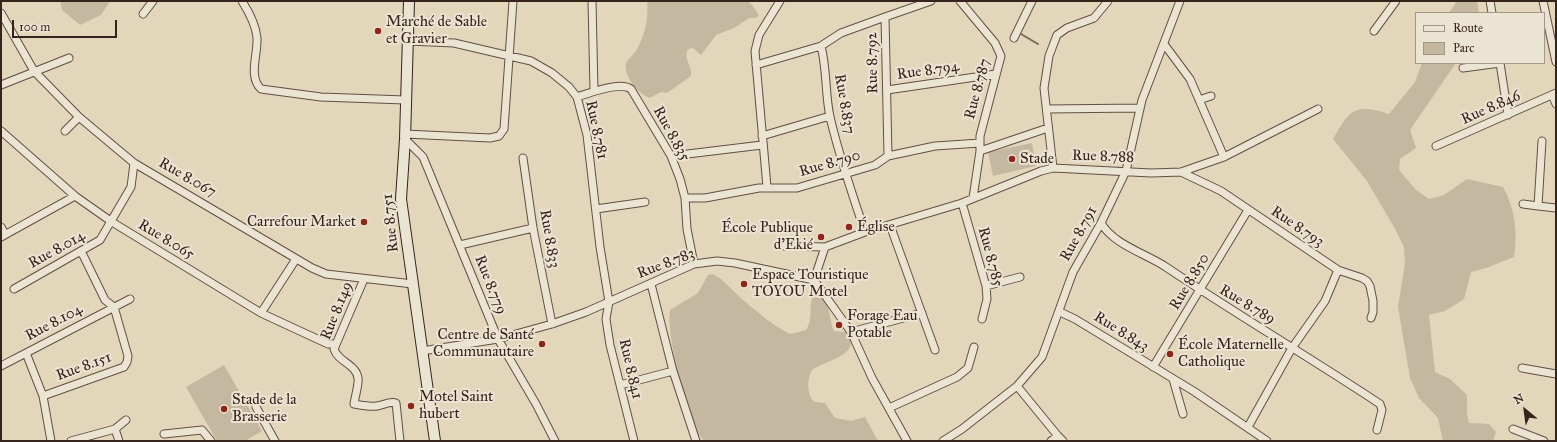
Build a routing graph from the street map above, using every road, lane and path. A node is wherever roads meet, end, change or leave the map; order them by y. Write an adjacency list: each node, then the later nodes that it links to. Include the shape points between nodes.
1 (153, 1): 17 (street)
2 (242, 1): 39 (street, via 254,24 257,37 254,70 260,89 321,97)
3 (409, 1): 21 (main road, Rue 8.751)
4 (513, 1): 24 (street)
5 (592, 1): 35 (street)
6 (780, 1): 27 (street, via 759,35 755,51)
7 (931, 1): 18 (street, Rue 8.792)
8 (960, 1): 32 (street, Rue 8.787, via 995,43 1000,53)
9 (1032, 1): 20 (street)
10 (1108, 1): 43 (street, via 1094,18 1067,28 1057,35 1049,56 1044,88)
11 (1180, 1): 22 (street, Rue 8.791)
12 (1396, 1): 19 (street)
13 (1490, 1): 15 (street)
14 (1544, 1): 26 (street)
15 (1492, 12)
16 (1, 13): 31 (street, Rue 8.067)
17 (143, 14)
18 (885, 17): 23 (street, via 842,33); 34 (street, Rue 8.792)
19 (1374, 31)
20 (1014, 38)
21 (408, 41): 24 (street, Rue 8.781, via 454,43); 39 (main road, Rue 8.751)
22 (1164, 44): 40 (street, via 1190,79); 42 (street, Rue 8.791)
23 (821, 46): 27 (street); 46 (street, Rue 8.837)
24 (509, 56): 38 (street, Rue 8.781, via 531,61 552,73); 52 (street, via 504,129 500,136)
25 (69, 58): 31 (street)
26 (1556, 62)
27 (756, 64): 51 (street)
28 (1493, 64): 30 (street)
29 (1500, 64): 45 (street)
30 (1463, 68)
31 (34, 71): 33 (street); 47 (street, Rue 8.067)
32 (996, 74): 34 (street, Rue 8.794); 54 (street, Rue 8.787, via 984,116)
33 (1, 85)
34 (887, 90): 59 (street, Rue 8.792)
35 (594, 91): 38 (street); 58 (street, Rue 8.835, via 620,86 630,89)
36 (1554, 94): 41 (street); 45 (street, Rue 8.846)
37 (1211, 96): 40 (street)
38 (577, 97): 76 (street, Rue 8.781, via 588,135)
39 (405, 100): 52 (main road, Rue 8.751)
40 (1199, 100): 60 (street)
41 (1556, 104)
42 (1140, 108): 43 (street); 64 (street, Rue 8.791)
43 (1047, 109): 48 (street)
44 (1318, 109): 60 (street, Rue 8.788)
45 (1508, 115): 56 (street, Rue 8.846)
46 (830, 116): 51 (street); 66 (street, Rue 8.837)
47 (79, 117): 50 (street); 62 (street, Rue 8.067)
48 (1048, 128): 57 (street); 63 (street)
49 (1, 131): 68 (street, Rue 8.065)
50 (65, 132)
51 (762, 136): 55 (street)
52 (405, 137): 85 (street, Rue 8.779, via 423,156); 95 (main road, Rue 8.751, via 401,199)
53 (1542, 141): 74 (street)
54 (980, 143): 57 (street, Rue 8.787); 59 (street, Rue 8.790, via 935,146)
55 (762, 145): 58 (street); 67 (street)
56 (1436, 146)
57 (980, 152): 70 (street, Rue 8.787)
58 (671, 156): 69 (street, Rue 8.835)
59 (888, 156): 66 (street, Rue 8.790, via 875,165)
60 (1224, 157): 65 (street, Rue 8.788)
61 (523, 158): 82 (street, Rue 8.833)
62 (134, 163): 78 (street, Rue 8.014, via 131,187); 89 (street, Rue 8.067)
63 (1053, 168): 64 (street, Rue 8.788); 70 (street, Rue 8.788)
64 (1126, 171): 65 (street, Rue 8.788); 79 (street, Rue 8.791)
65 (1181, 172): 77 (street, Rue 8.793, via 1216,187)
66 (846, 174): 67 (street, Rue 8.790, via 797,188); 83 (street, Rue 8.837)
67 (767, 187): 69 (street, Rue 8.790, via 705,198)
68 (75, 196): 78 (street, Rue 8.065); 84 (street)
69 (685, 198): 90 (street, Rue 8.835, via 687,229)
70 (973, 198): 72 (street, Rue 8.788)
71 (645, 202): 76 (street)
72 (962, 203): 80 (street, Rue 8.788); 97 (street, Rue 8.785)
73 (1523, 204): 74 (street)
74 (1538, 206): 75 (street)
75 (1556, 208)
76 (596, 209): 101 (street, Rue 8.781)
77 (1248, 210): 91 (street, Rue 8.793); 99 (street, Rue 8.850)
78 (112, 222): 88 (street, Rue 8.014, via 100,240); 104 (street, Rue 8.065)
79 (1102, 223): 99 (street, Rue 8.789, via 1117,240 1165,266); 103 (street, Rue 8.791, via 1073,272)
80 (890, 225): 83 (street, Rue 8.788); 105 (street)
81 (1, 227): 84 (street)
82 (533, 228): 85 (street); 108 (street, Rue 8.833)
83 (865, 232): 87 (street, Rue 8.788)
84 (3, 236)
85 (460, 245): 110 (street, Rue 8.779)
86 (784, 246): 87 (street)
87 (825, 247): 94 (street)
88 (80, 252): 98 (street, Rue 8.014); 102 (street, Rue 8.151, via 105,300)
89 (296, 259): 93 (street, Rue 8.067, via 326,274); 104 (street)
90 (694, 264): 94 (street, Rue 8.783, via 717,261 735,263); 96 (street, Rue 8.783)
91 (1338, 270): 106 (street, Rue 8.793, via 1367,281 1373,301 1374,312); 113 (street, via 1325,300)
92 (1020, 277): 97 (street)
93 (364, 278): 95 (street, Rue 8.067); 111 (street, Rue 8.149)
94 (814, 280): 109 (street)
95 (413, 284): 115 (main road, Rue 8.751)
96 (651, 284): 101 (street, Rue 8.783); 120 (street)
97 (986, 286): 107 (street, Rue 8.785, via 987,299)
98 (14, 289)
99 (1200, 291): 113 (street, Rue 8.789); 118 (street, Rue 8.850)
100 (130, 299): 102 (street, Rue 8.104)
101 (609, 302): 108 (street, Rue 8.783); 123 (street, Rue 8.841, via 606,319)
102 (114, 307): 116 (street, Rue 8.104); 125 (street, Rue 8.151, via 128,356 124,367)
103 (1060, 312): 118 (street, Rue 8.843); 124 (street, Rue 8.791, via 1042,357)
104 (261, 313): 111 (street, Rue 8.065, via 328,344)
105 (922, 313): 109 (street); 114 (street)
106 (1371, 318)
107 (982, 319)
108 (552, 324): 110 (street, Rue 8.783)
109 (851, 332): 127 (street)
110 (498, 339): 115 (street, Rue 8.783); 144 (street, Rue 8.779)
111 (335, 344): 142 (street, Rue 8.149, via 337,355 356,370 358,377 354,404 379,406 396,403)
112 (974, 347): 127 (street, via 968,368 957,377)
113 (1292, 348): 130 (street); 132 (street, Rue 8.789, via 1380,404 1382,410)
114 (935, 350)
115 (422, 351): 143 (main road, Rue 8.751)
116 (26, 353): 117 (street); 125 (street, Rue 8.104)
117 (1, 366)
118 (1153, 366): 122 (street, Rue 8.843)
119 (1522, 368): 121 (street)
120 (673, 371): 123 (street); 146 (street)
121 (1556, 374)
122 (1173, 379): 128 (street); 130 (street, Rue 8.843)
123 (620, 385): 145 (street, Rue 8.841)
124 (1017, 386): 135 (street); 148 (street, Rue 8.791)
125 (43, 396): 137 (street, Rue 8.151)
126 (256, 407): 141 (street)
127 (889, 408): 147 (street)
128 (1183, 414)
129 (126, 420): 131 (street)
130 (1248, 427): 136 (street, Rue 8.843)
131 (115, 429): 138 (street); 139 (street)
132 (1377, 430)
133 (1513, 430): 151 (street)
134 (164, 434): 140 (street, via 202,430)
135 (1060, 438): 149 (street)
136 (1258, 439): 150 (street, Rue 8.843)
137 (51, 441)
138 (71, 441)
139 (119, 441)
140 (211, 441)
141 (275, 441)
142 (400, 441)
143 (435, 441)
144 (555, 441)
145 (634, 441)
146 (696, 441)
147 (907, 441)
148 (943, 441)
149 (1052, 441)
150 (1267, 441)
151 (1544, 441)

